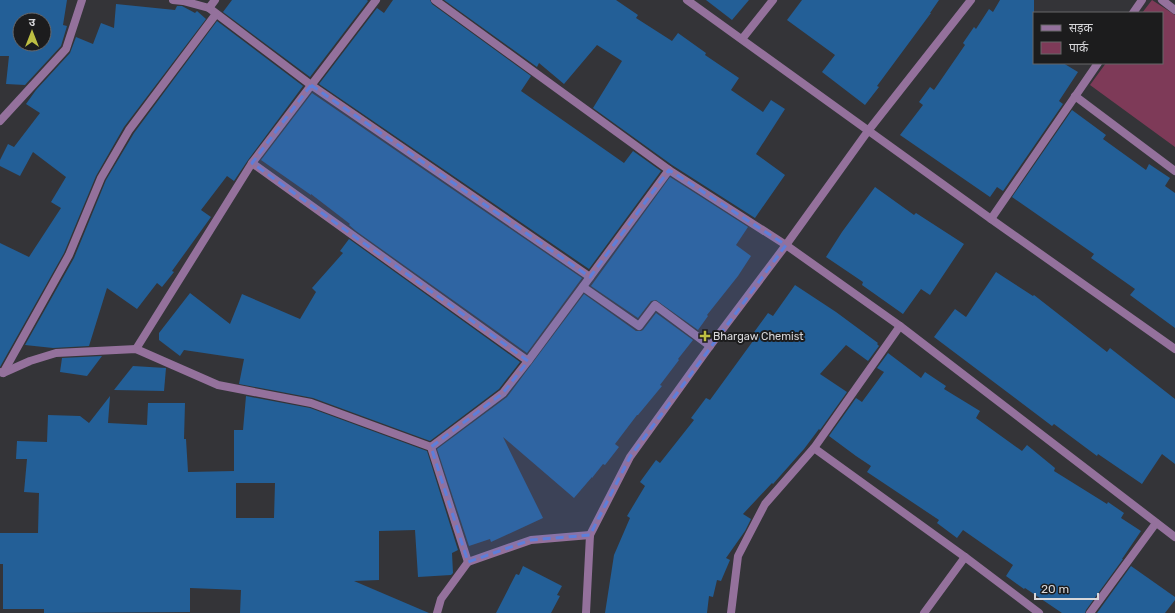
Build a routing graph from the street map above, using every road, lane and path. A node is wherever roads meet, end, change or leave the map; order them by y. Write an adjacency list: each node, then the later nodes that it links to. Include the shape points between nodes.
1 (82, 0): 19 (street, via 66,49)
2 (173, 0): 11 (street)
3 (214, 0): 11 (street)
4 (376, 0): 17 (street)
5 (435, 0): 22 (street)
6 (687, 0): 15 (street)
7 (773, 0): 15 (street)
8 (971, 0): 20 (street)
9 (1142, 0): 13 (street)
10 (1162, 0): 12 (street)
11 (209, 8): 14 (street)
12 (1175, 10)
13 (1134, 12)
14 (216, 14): 17 (street); 33 (street, via 129,130 102,178 69,255)
15 (742, 39): 20 (street)
16 (1097, 64): 18 (street)
17 (311, 85): 21 (street); 26 (street)
18 (1075, 96): 23 (street); 24 (street)
19 (0, 121)
20 (868, 131): 24 (street); 25 (street)
21 (252, 163): 30 (street); 32 (street)
22 (669, 170): 25 (street); 26 (street)
23 (1175, 171)
24 (991, 219): 31 (street)
25 (786, 245): 28 (street); 29 (street)
26 (590, 277): 27 (street)
27 (583, 287): 29 (street, via 639,326 655,305); 32 (street)
28 (900, 326): 35 (street); 36 (street)
29 (710, 346): 37 (street, via 630,457)
30 (136, 348): 33 (street, via 56,353); 34 (street, via 218,385 311,403)
31 (1175, 349)
32 (528, 362): 34 (street, via 503,393)
33 (2, 372)
34 (431, 446): 40 (street)
35 (814, 448): 39 (street); 43 (street, via 766,504 738,556)
36 (1156, 523): 38 (street); 46 (street)
37 (590, 535): 40 (street, via 531,540); 42 (street)
38 (1175, 537)
39 (965, 557): 44 (street); 45 (street)
40 (468, 562): 41 (street, via 441,599)
41 (437, 613)
42 (586, 613)
43 (731, 613)
44 (924, 613)
45 (1039, 613)
46 (1090, 613)

